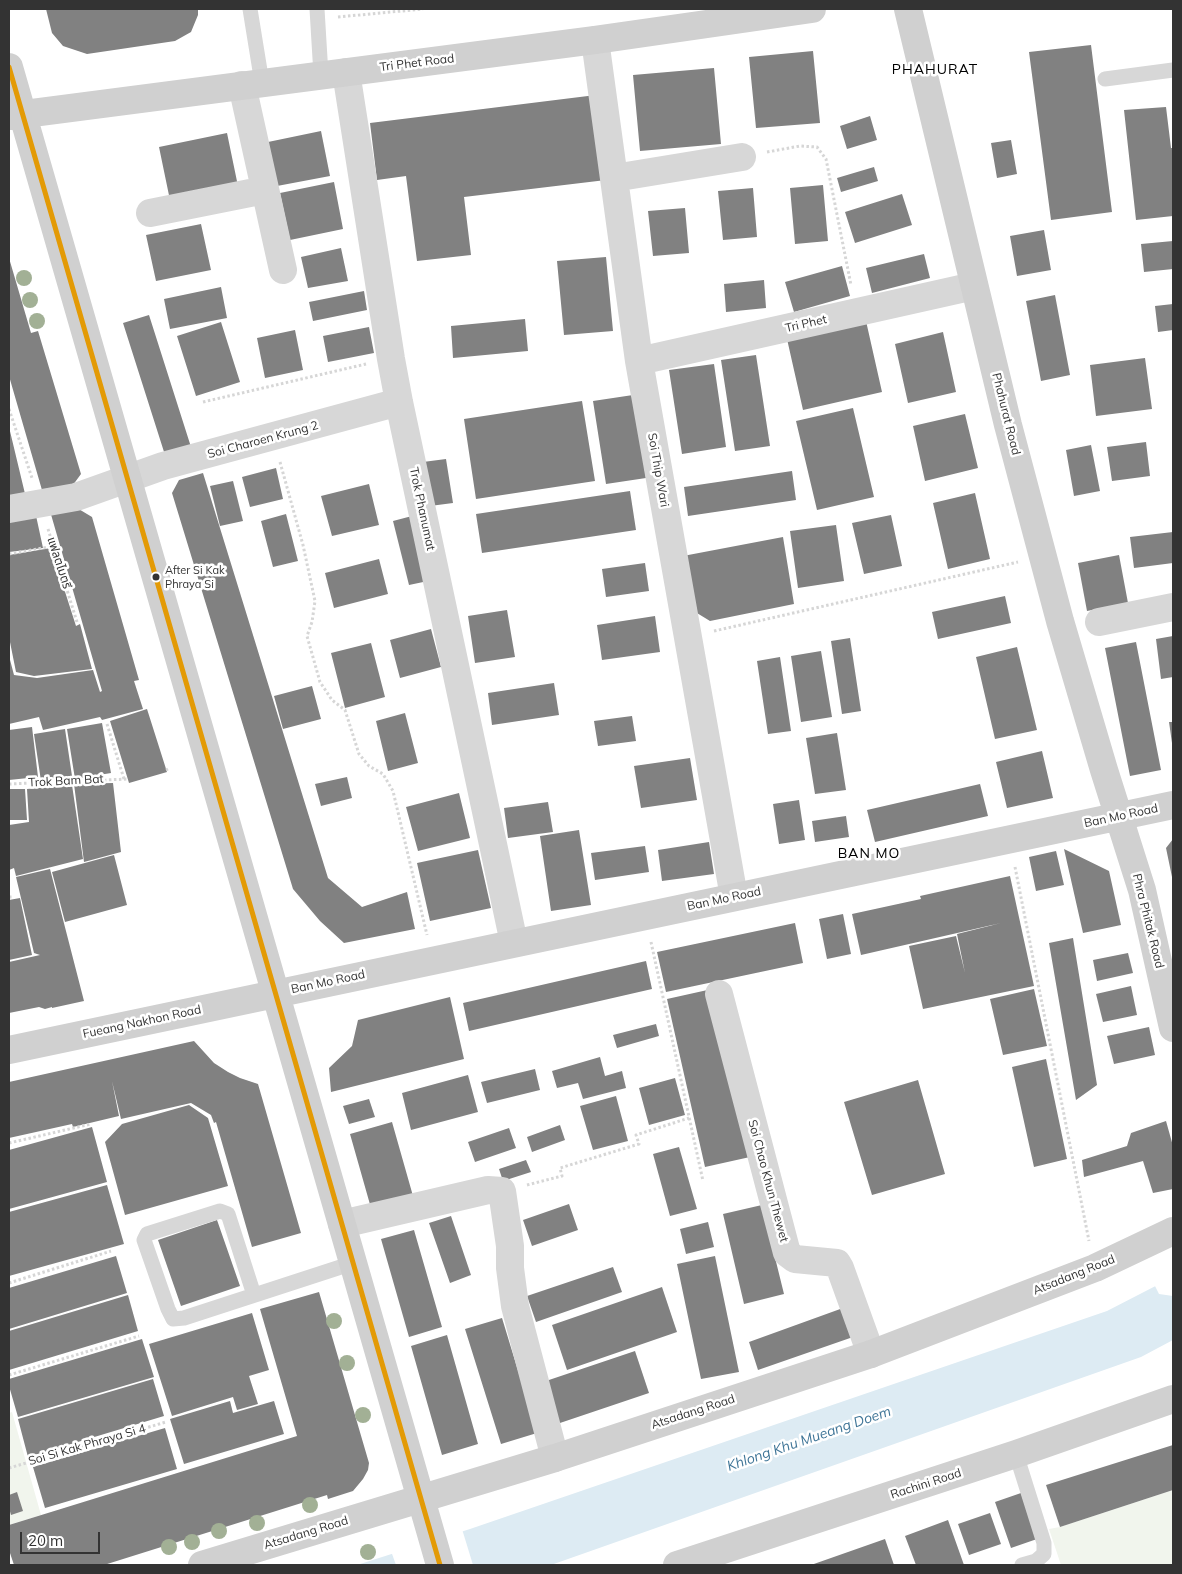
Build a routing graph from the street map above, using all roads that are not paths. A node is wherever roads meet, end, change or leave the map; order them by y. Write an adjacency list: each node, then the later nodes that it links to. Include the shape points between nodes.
1 (250, 9): 10 (lane)
2 (812, 9): 5 (street, Tri Phet Road)
3 (908, 9): 17 (street, Phahurat Road)
4 (317, 14): 8 (lane)
5 (596, 40): 8 (street, Tri Phet Road); 13 (street, Soi Thip Wari)
6 (9, 67): 11 (street)
7 (1173, 70): 9 (lane)
8 (334, 74): 10 (street, Tri Phet Road); 19 (street, Trok Phanumat)
9 (1106, 80)
10 (252, 84): 11 (street, Tri Phet Road); 14 (street)
11 (15, 115): 20 (street)
12 (742, 157): 13 (street)
13 (614, 178): 18 (street, Soi Thip Wari)
14 (265, 190): 15 (street); 16 (street)
15 (150, 214)
16 (283, 270)
17 (974, 286): 18 (street, Tri Phet); 25 (street, Phahurat Road, via 1062,631)
18 (639, 361): 26 (street, Soi Thip Wari)
19 (399, 402): 20 (street, Soi Charoen Krung 2); 27 (street, Trok Phanumat)
20 (126, 479): 21 (street, Soi Charoen Krung 2, via 42,512); 28 (street)
21 (9, 509)
22 (1173, 607): 23 (street)
23 (1099, 622)
24 (1173, 804): 25 (street, Ban Mo Road)
25 (1119, 816): 26 (street, Ban Mo Road); 30 (street, Phra Phitak Road, via 1142,890)
26 (734, 897): 27 (street, Ban Mo Road)
27 (514, 943): 28 (street, Ban Mo Road)
28 (276, 993): 31 (street, Fueang Nakhon Road); 32 (street)
29 (719, 994): 36 (street, Soi Chao Khun Thewet, via 787,1253 795,1259 837,1263)
30 (1173, 1028)
31 (9, 1050)
32 (342, 1224): 34 (street); 39 (street, via 488,1190 502,1191 515,1306)
33 (1173, 1232): 36 (street, Atsadang Road, via 1095,1268)
34 (353, 1262): 35 (lane); 40 (street)
35 (254, 1295): 35 (lane, via 174,1319 144,1240 147,1234 220,1211 228,1214)
36 (871, 1354): 39 (street, Atsadang Road)
37 (1173, 1399): 38 (street, Rachini Road)
38 (1016, 1454): 43 (street, Rachini Road); 44 (lane, via 1044,1543 1044,1554 1036,1561)
39 (555, 1458): 40 (street, Atsadang Road)
40 (421, 1498): 41 (street, Atsadang Road); 42 (street)
41 (202, 1565)
42 (440, 1565)
43 (677, 1565)
44 (1022, 1565)

